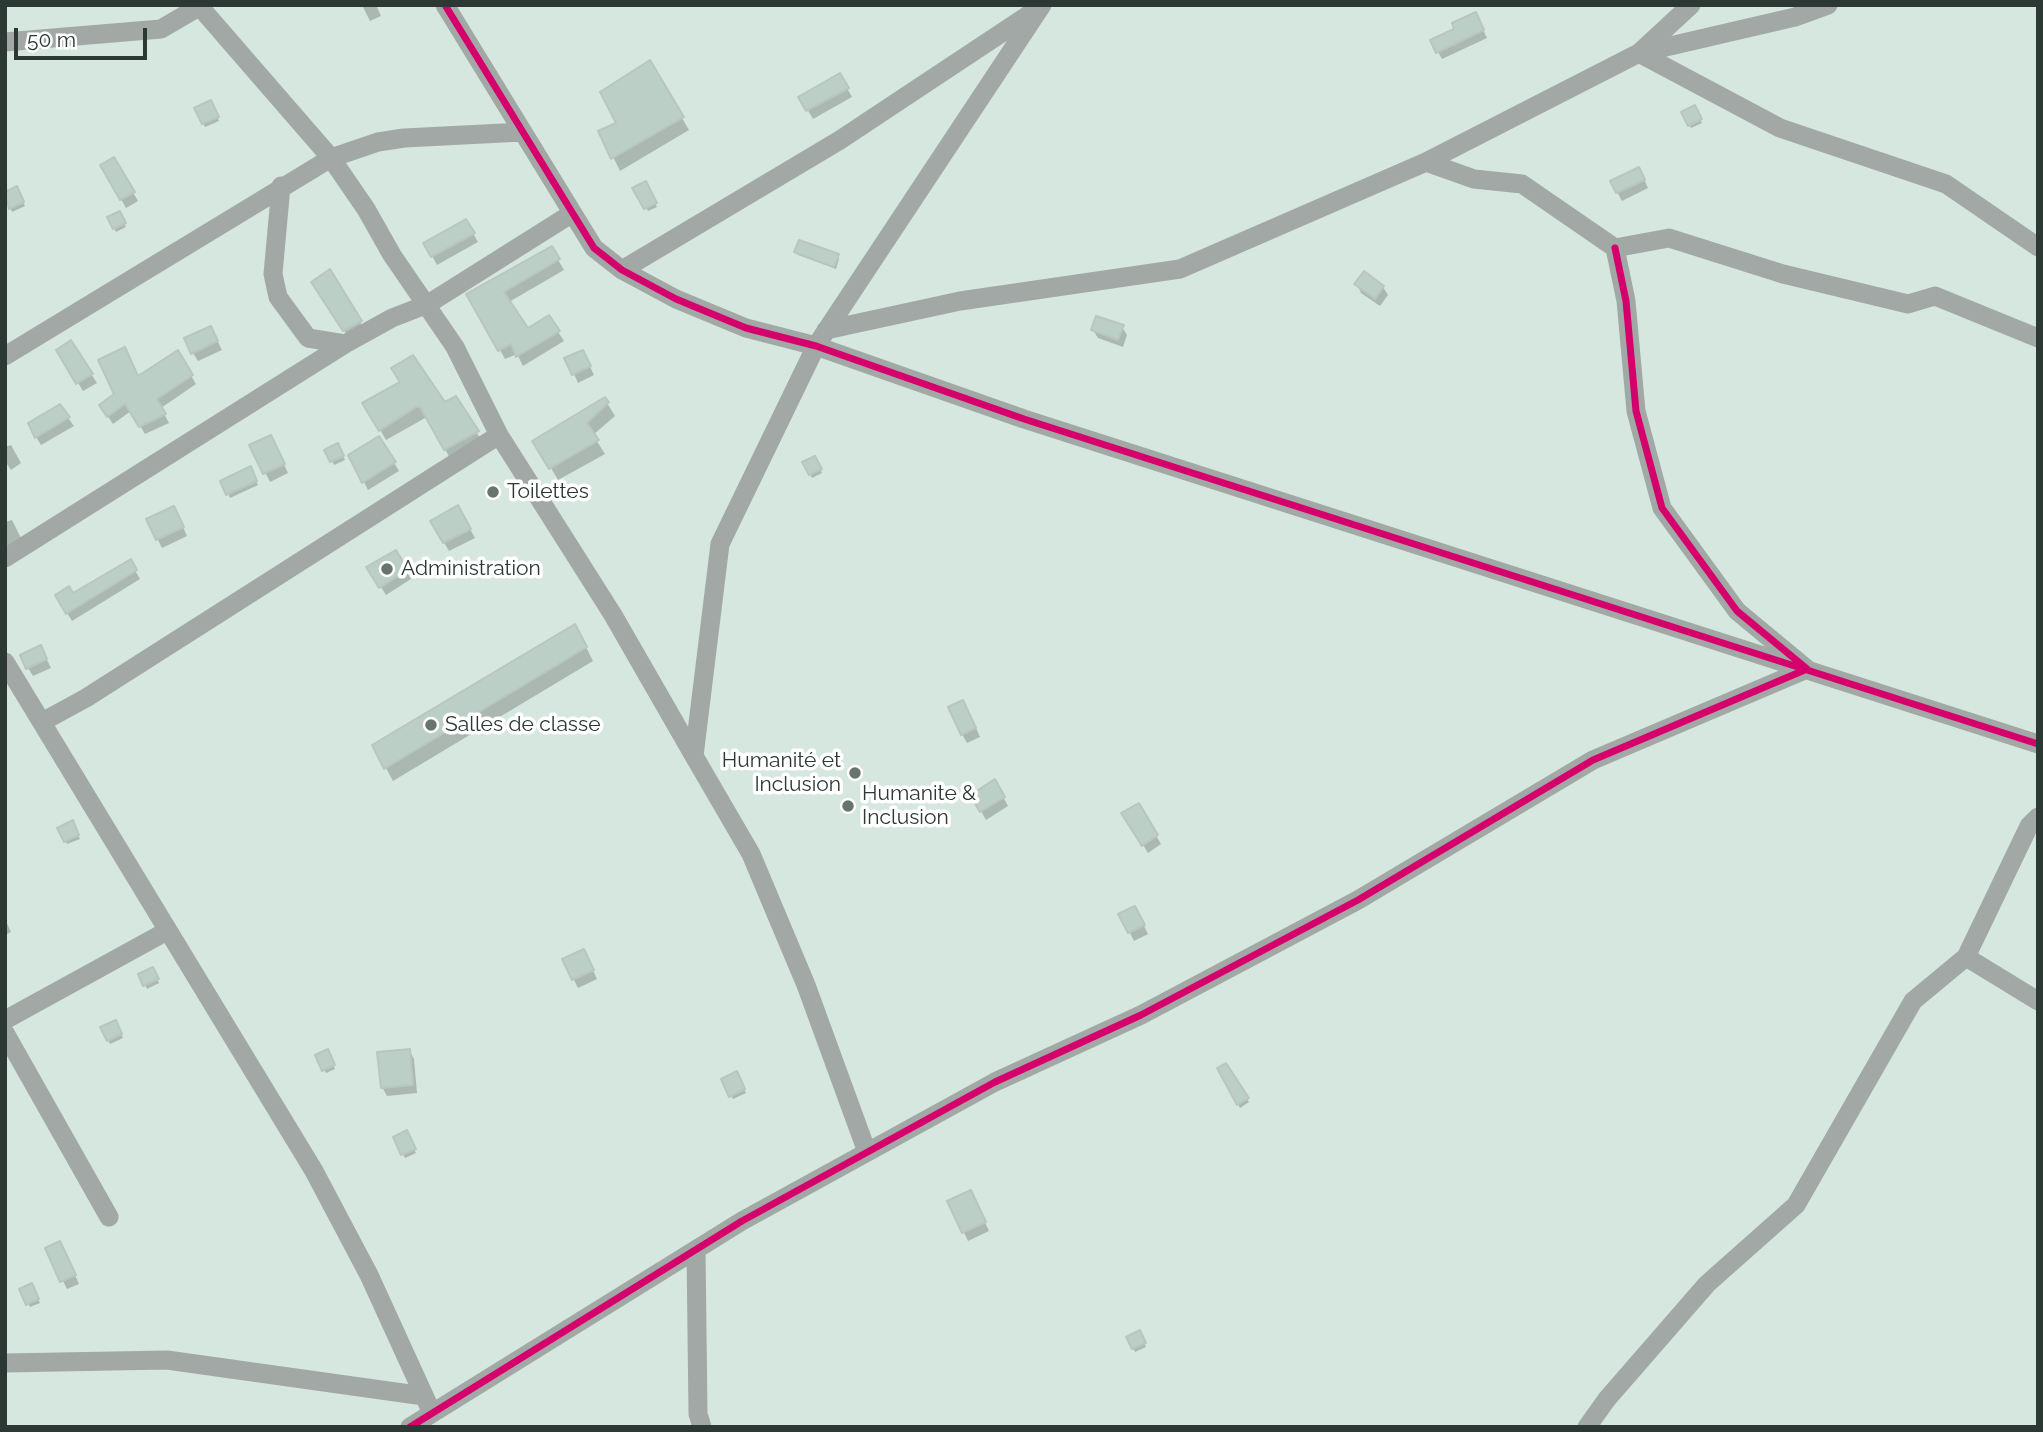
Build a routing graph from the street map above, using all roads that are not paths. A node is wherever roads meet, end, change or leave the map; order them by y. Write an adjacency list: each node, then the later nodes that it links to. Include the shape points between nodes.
1 (445, 5): 8 (street)
2 (1691, 5): 7 (street)
3 (1828, 5): 7 (street, via 1795,17)
4 (201, 6): 6 (street, via 161,29); 9 (street)
5 (1042, 6): 15 (street, via 840,140); 17 (street)
6 (5, 41)
7 (1639, 53): 10 (street); 13 (street, via 1780,128 1946,184)
8 (523, 132): 9 (street, via 404,138); 12 (street)
9 (331, 158): 11 (street); 16 (street)
10 (1426, 162): 14 (street, via 1474,179 1522,184); 17 (street, via 1180,269 960,301)
11 (281, 186): 19 (street, via 272,274 278,297 308,338); 20 (street)
12 (572, 214): 15 (street, via 594,248); 16 (street)
13 (2037, 242)
14 (1615, 248): 18 (street, via 1669,238 1783,274 1908,303 1935,296); 24 (street, via 1626,301 1636,411 1662,508 1737,611)
15 (622, 270): 17 (street, via 746,328)
16 (428, 304): 19 (street); 21 (street)
17 (821, 338): 24 (street, via 1024,419); 27 (street, via 720,544)
18 (2038, 338)
19 (345, 344): 22 (street)
20 (5, 356)
21 (499, 435): 25 (street); 27 (street, via 613,615)
22 (5, 558)
23 (5, 662): 25 (street)
24 (1807, 669): 26 (street); 34 (street, via 1593,760 1358,900 1141,1015 995,1082)
25 (42, 722): 29 (street)
26 (2038, 744)
27 (694, 755): 34 (street, via 751,854 806,985)
28 (2038, 817): 30 (street, via 2029,826)
29 (167, 931): 32 (street); 38 (street, via 314,1171 369,1275)
30 (1966, 957): 31 (street); 41 (street, via 1913,1001 1796,1205 1707,1284)
31 (2038, 1001)
32 (5, 1020)
33 (5, 1033): 35 (street)
34 (867, 1153): 36 (street)
35 (109, 1217)
36 (696, 1250): 38 (street); 40 (street, via 698,1414)
37 (5, 1363): 38 (street, via 167,1360)
38 (428, 1404): 39 (street)
39 (410, 1427)
40 (702, 1427)
41 (1587, 1427)

